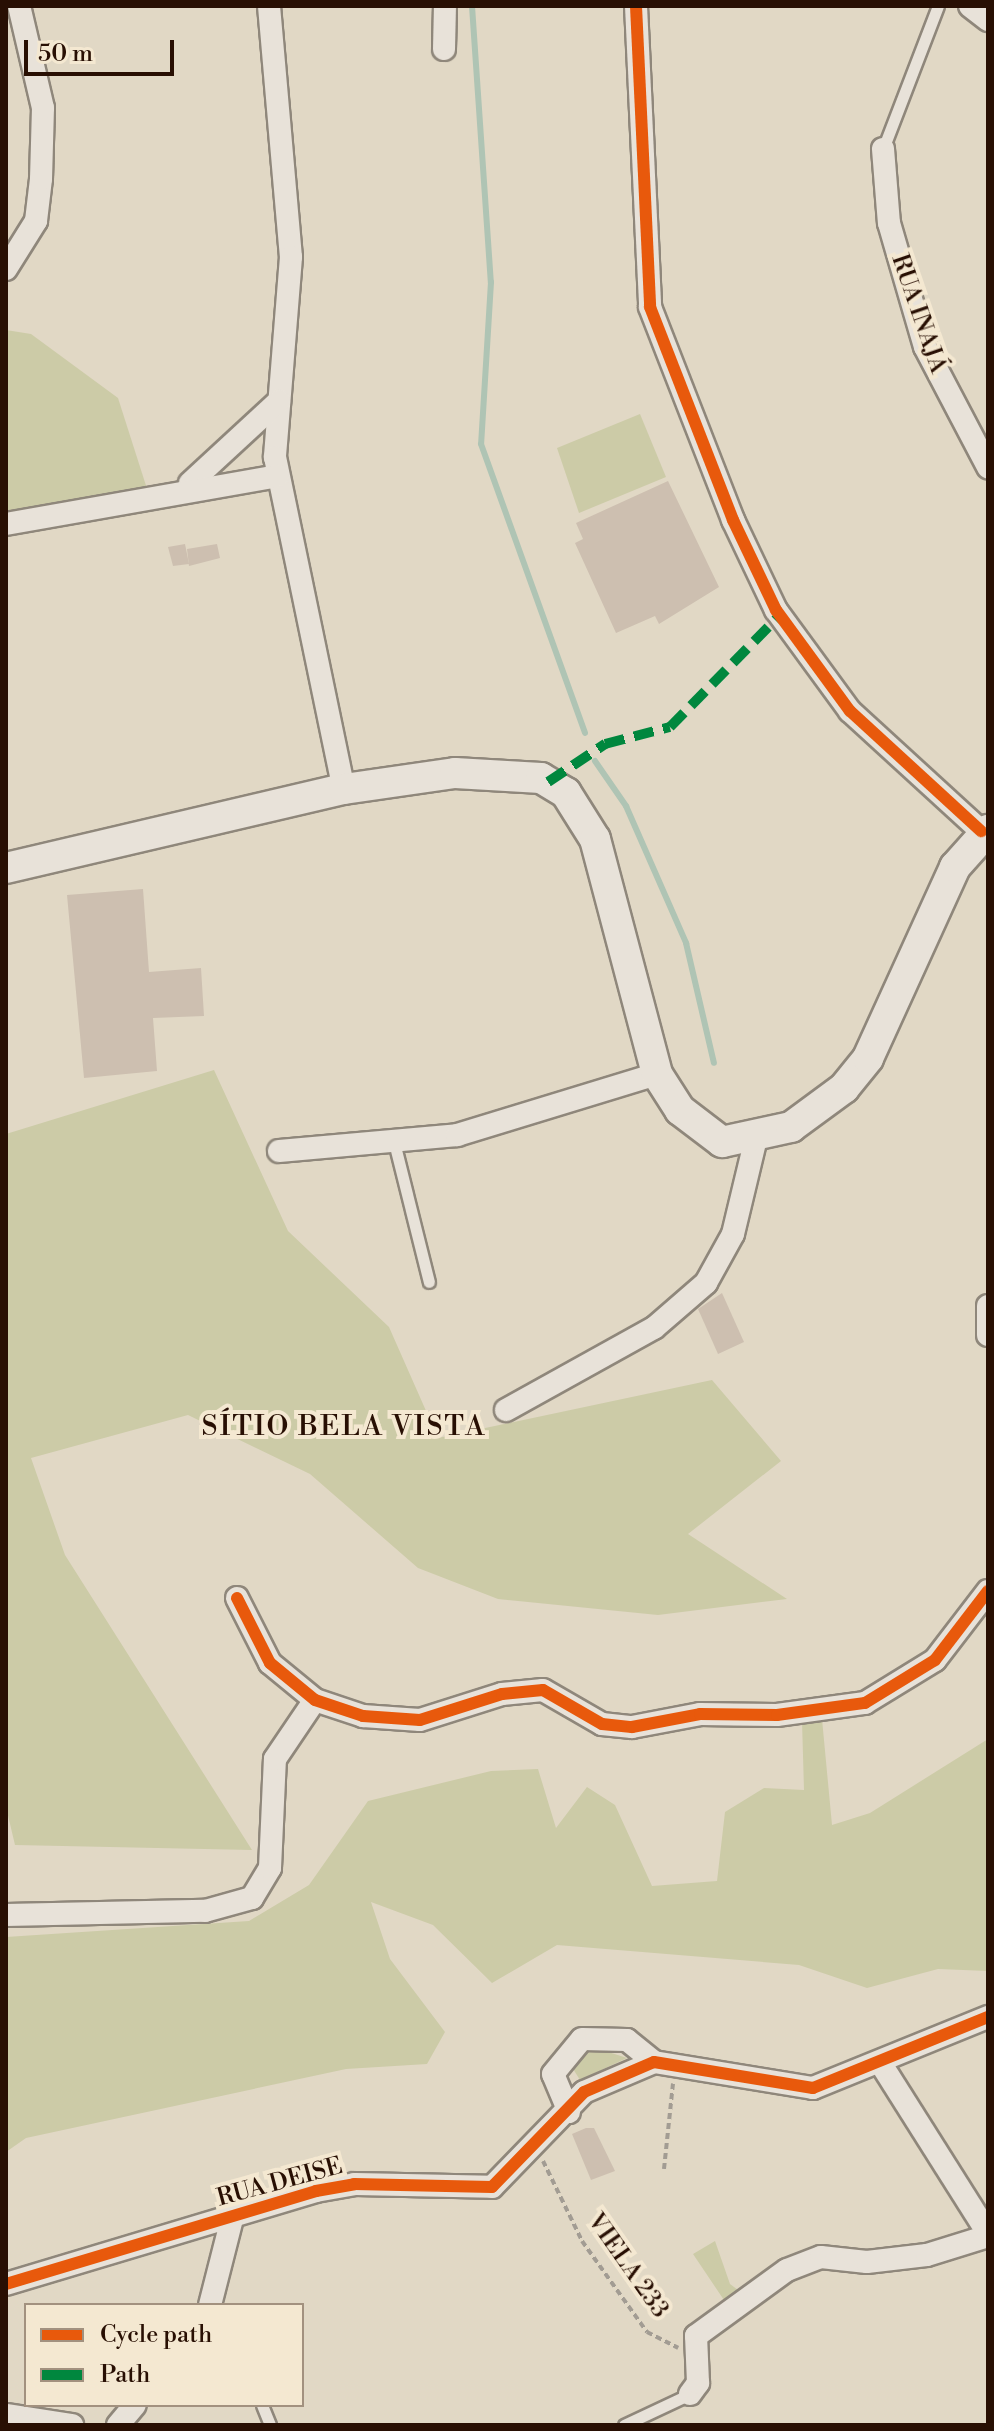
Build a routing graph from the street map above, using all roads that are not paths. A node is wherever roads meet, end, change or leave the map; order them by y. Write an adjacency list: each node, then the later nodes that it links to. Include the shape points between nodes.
1 (19, 6): 10 (street, via 43,108 41,179 36,221)
2 (269, 6): 11 (street, via 291,257)
3 (445, 6): 8 (street)
4 (636, 6): 17 (street, via 650,307 714,476 800,648 850,711)
5 (938, 6): 9 (lane)
6 (970, 6): 7 (street)
7 (988, 20)
8 (444, 49)
9 (883, 149): 12 (street, RUA INAJÁ, via 889,223 925,347)
10 (6, 269)
11 (279, 401): 13 (street); 14 (street)
12 (988, 467)
13 (278, 476): 15 (street); 16 (street)
14 (190, 483)
15 (6, 524)
16 (344, 789): 18 (main road); 19 (main road, via 516,772 566,793 595,839 608,877)
17 (984, 831): 20 (main road, via 955,867 868,1058 812,1113)
18 (6, 868)
19 (657, 1074): 20 (main road, via 701,1131 722,1142); 21 (street, via 457,1135)
20 (756, 1138): 26 (street, via 733,1234 706,1283 654,1328)
21 (395, 1146): 22 (street); 23 (lane)
22 (279, 1151)
23 (429, 1282)
24 (988, 1306): 25 (street)
25 (988, 1335)
26 (506, 1410)
27 (988, 1591): 29 (street, via 923,1668 865,1703 822,1711 700,1714 632,1727 602,1724 543,1690 502,1694 420,1720 363,1716)
28 (237, 1598): 29 (street, via 270,1663)
29 (315, 1700): 30 (street, via 275,1759 268,1790 270,1868 252,1898 205,1911)
30 (6, 1915)
31 (988, 2017): 33 (street)
32 (664, 2064): 33 (street, via 813,2088); 34 (street, RUA DEISE, via 584,2092); 34 (street, via 627,2040 582,2039 553,2074)
33 (881, 2064): 36 (street)
34 (569, 2112): 35 (street, RUA DEISE, via 507,2177 476,2192 354,2184)
35 (232, 2219): 37 (street, RUA DEISE); 38 (street)
36 (988, 2234): 39 (street, via 927,2255 867,2262 821,2257 787,2270 696,2336 698,2383)
37 (6, 2284)
38 (211, 2303)
39 (690, 2394): 44 (lane)
40 (133, 2407): 43 (street)
41 (6, 2415): 42 (street)
42 (72, 2425)
43 (118, 2425)
44 (624, 2425)

